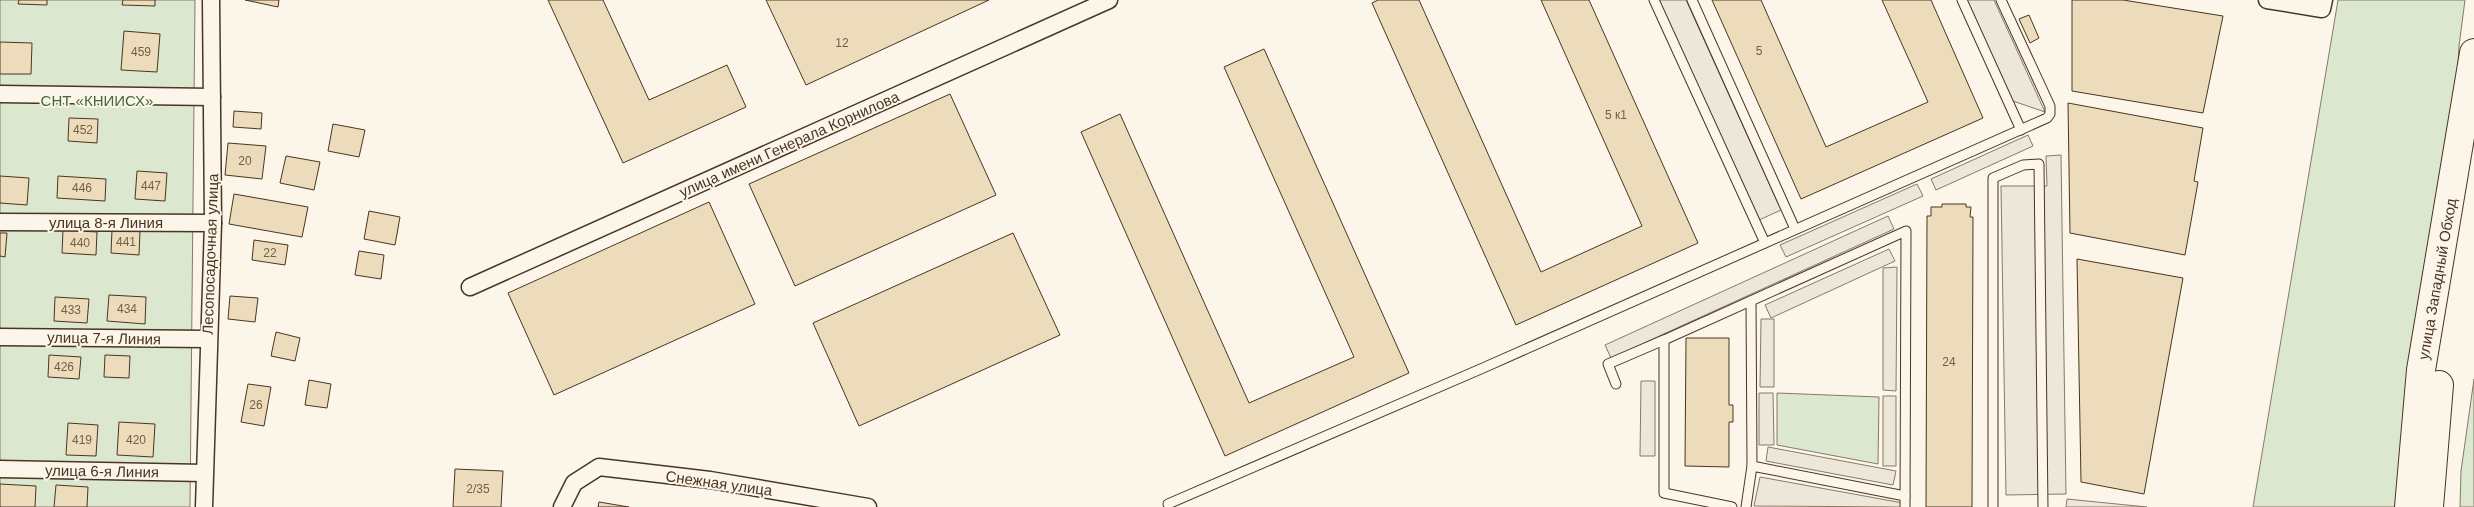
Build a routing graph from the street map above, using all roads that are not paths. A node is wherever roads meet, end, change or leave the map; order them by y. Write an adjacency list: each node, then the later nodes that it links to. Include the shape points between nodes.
1 (211, 0): 11 (street, Лесопосадочная улица)
2 (1108, 0): 18 (street, улица имени Генерала Корнилова)
3 (1654, 0): 17 (lane)
4 (1692, 0): 16 (lane)
5 (1962, 0): 12 (lane)
6 (2001, 0): 12 (lane, via 2050,106 2047,118)
7 (2267, 0): 8 (street, via 2322,8)
8 (2324, 0)
9 (2474, 53): 38 (highway, улица Западный Обход, via 2422,370)
10 (0, 94): 11 (street)
11 (212, 96): 15 (street, Лесопосадочная улица)
12 (2021, 130): 16 (lane)
13 (2474, 138): 39 (highway, улица Западный Обход, via 2440,369)
14 (0, 222): 15 (street, улица 8-я Линия)
15 (213, 223): 21 (street, Лесопосадочная улица)
16 (1795, 229): 17 (lane)
17 (1765, 242): 28 (lane)
18 (470, 287)
19 (1751, 301): 22 (lane); 24 (lane); 27 (lane, via 1906,231)
20 (0, 337): 21 (street, улица 7-я Линия)
21 (208, 339): 26 (street, Лесопосадочная улица)
22 (1664, 340): 23 (lane, via 1608,364); 29 (lane, via 1664,493)
23 (1616, 384)
24 (1752, 466): 27 (lane); 34 (lane)
25 (0, 469): 26 (street, улица 6-я Линия)
26 (204, 473): 30 (street, Лесопосадочная улица)
27 (1905, 496): 35 (lane)
28 (1168, 504)
29 (1709, 505): 33 (lane)
30 (204, 507)
31 (562, 507): 32 (street, Снежная улица, via 574,483 599,468 710,480)
32 (868, 507)
33 (1732, 507)
34 (1746, 507)
35 (1905, 507)
36 (1993, 507): 37 (lane, via 1993,178 2023,165 2039,164)
37 (2043, 507)
38 (2409, 507)
39 (2429, 507)

